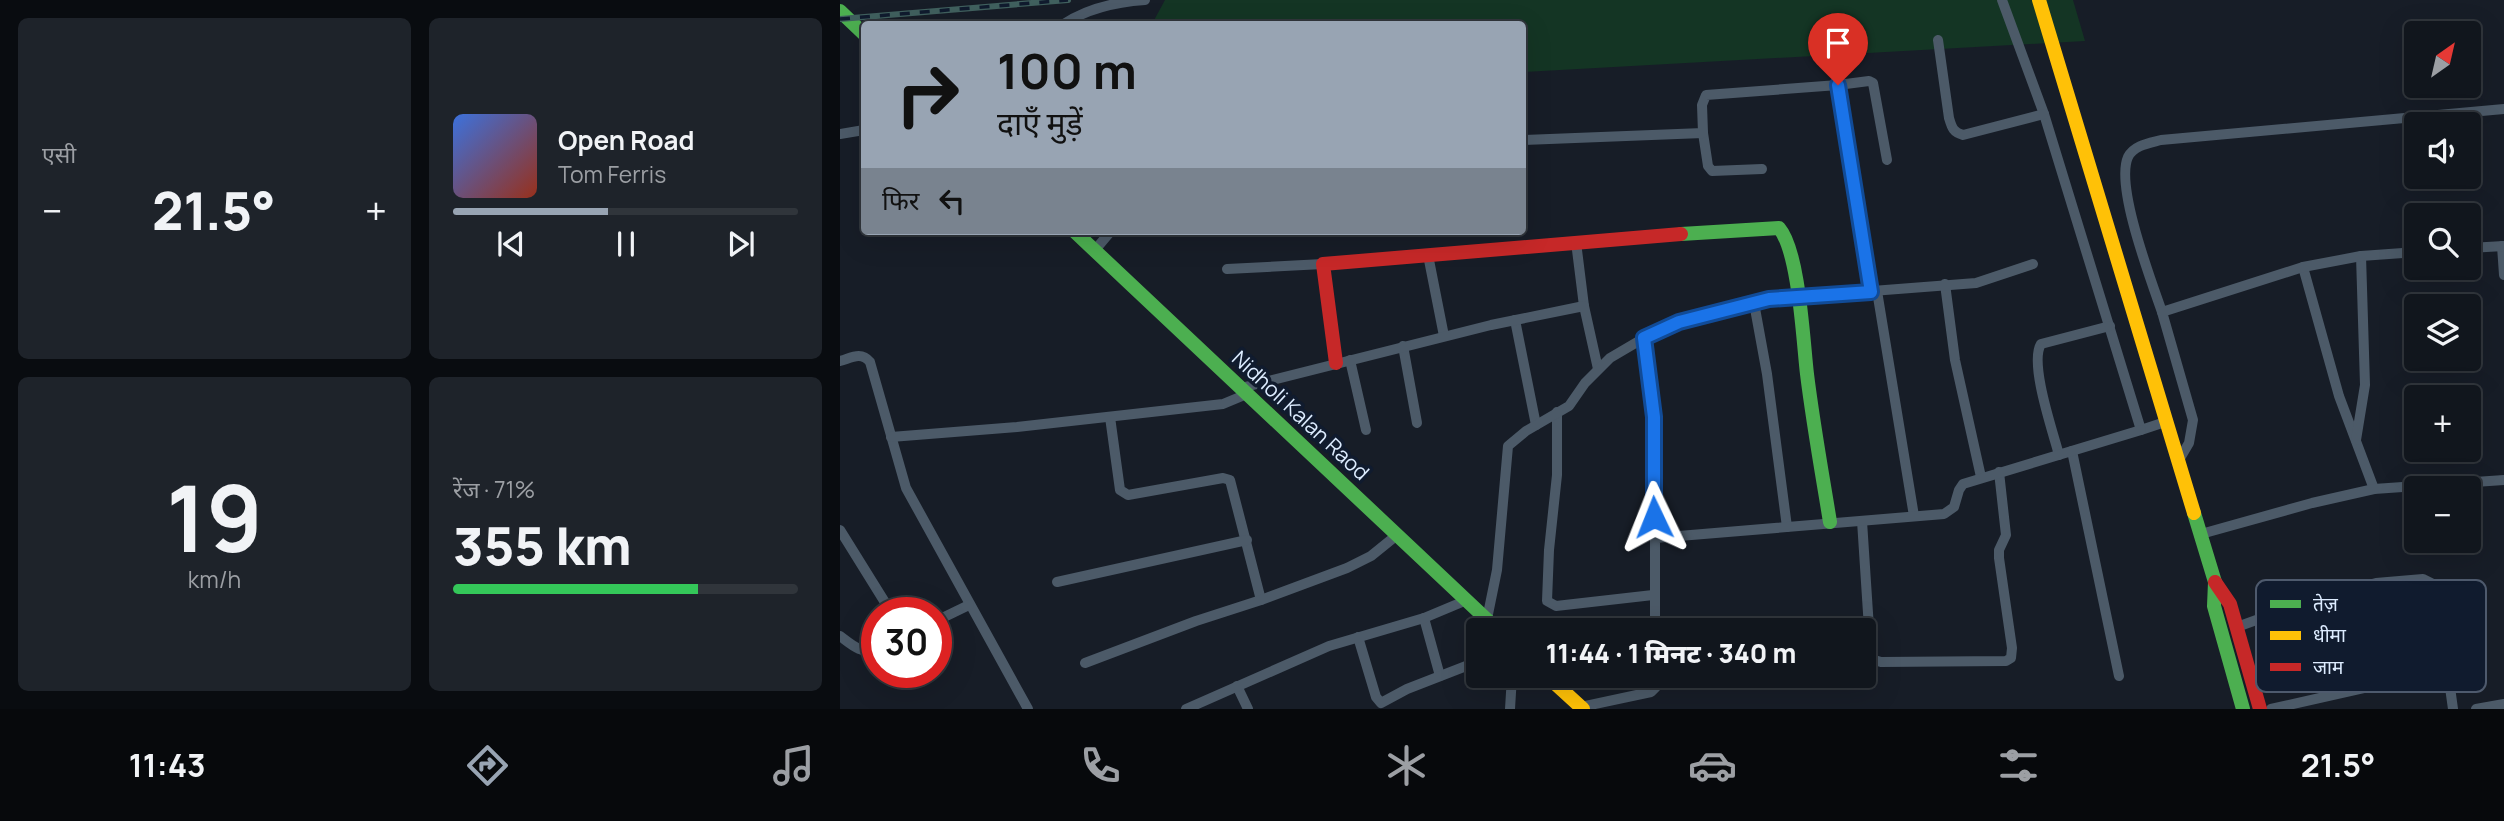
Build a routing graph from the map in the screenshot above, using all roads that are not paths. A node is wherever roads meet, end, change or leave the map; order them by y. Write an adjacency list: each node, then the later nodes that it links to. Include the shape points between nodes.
1 (1145, 0): 5 (street, via 1084,12)
2 (2002, 0): 10 (street)
3 (2039, 0): 48 (street)
4 (840, 11): 6 (street)
5 (1069, 21)
6 (861, 31)
7 (1938, 40): 10 (street, via 1952,129 1957,133)
8 (1838, 85): 12 (street, via 1706,95); 15 (street, via 1873,83); 32 (street)
9 (2504, 109): 36 (street, via 2161,140 2133,150 2126,168 2134,225)
10 (2044, 114): 38 (street)
11 (861, 130): 13 (street)
12 (1703, 133): 14 (street); 16 (street, via 1709,169)
13 (840, 134)
14 (1526, 140)
15 (1888, 160)
16 (1762, 169)
17 (1078, 235): 22 (street, Nidholi Kalan Raod)
18 (1108, 235): 22 (street)
19 (1576, 242): 24 (street); 33 (street, via 1779,228 1786,236); 35 (street)
20 (2503, 246): 21 (street); 30 (street)
21 (2481, 247)
22 (1095, 250): 45 (street, Nidholi Kalan Raod)
23 (2404, 253): 25 (street)
24 (1428, 255): 26 (street); 39 (street)
25 (2361, 256): 28 (street); 54 (street, via 2365,384)
26 (1323, 264): 29 (street); 43 (street)
27 (2034, 264): 31 (street, via 1976,283)
28 (2303, 267): 36 (street); 54 (street)
29 (1227, 269)
30 (2504, 275)
31 (1945, 284): 32 (street); 59 (street, via 1955,360)
32 (1874, 292): 33 (street); 62 (street)
33 (1798, 296): 34 (street); 64 (street)
34 (1754, 303): 40 (street, via 1679,322); 65 (street)
35 (1584, 306): 37 (street); 44 (street)
36 (2162, 312): 57 (street, via 2193,420 2189,443)
37 (1516, 320): 39 (street); 50 (street)
38 (2110, 326): 52 (street); 56 (street, via 2038,348 2039,380)
39 (1444, 336): 41 (street)
40 (1644, 338): 44 (street); 69 (street, via 1654,417)
41 (1403, 346): 43 (street); 49 (street)
42 (840, 362): 53 (street, via 858,356 870,362)
43 (1343, 362): 45 (street); 51 (street)
44 (1598, 369): 46 (street, via 1569,406)
45 (1244, 391): 47 (street, via 1223,404); 68 (street, Nidholi Kalan Raod)
46 (1557, 412): 50 (street); 73 (street, via 1547,601 1556,606)
47 (1110, 417): 53 (street); 70 (street, via 1122,494 1227,478)
48 (2168, 421): 52 (street); 57 (street)
49 (1417, 423)
50 (1536, 425): 81 (street, via 1508,446 1497,570)
51 (1366, 430)
52 (2141, 430): 55 (street)
53 (891, 437): 77 (street, via 906,488)
54 (2356, 441): 61 (street)
55 (2072, 451): 56 (street); 91 (street)
56 (2059, 455): 58 (street)
57 (2179, 460): 67 (street)
58 (1999, 472): 59 (street); 63 (street, via 2006,535 1999,558 2012,648 2006,661 1871,659)
59 (1981, 477): 62 (street, via 1963,484 1951,510)
60 (2504, 480): 61 (street)
61 (2374, 489): 67 (street)
62 (1914, 516): 63 (street)
63 (1862, 521): 64 (street)
64 (1830, 522): 65 (street)
65 (1787, 527): 69 (street)
66 (840, 530): 74 (street)
67 (2201, 534): 72 (street)
68 (1396, 535): 75 (street, via 1347,568); 76 (street, Nidholi Kalan Raod)
69 (1655, 538): 73 (street)
70 (1247, 540): 71 (street); 75 (street)
71 (1057, 582)
72 (2215, 582): 84 (street, via 2230,604); 103 (street, via 2214,606)
73 (1653, 595): 82 (street)
74 (882, 597)
75 (1261, 600): 88 (street)
76 (1467, 600): 79 (street); 80 (street, Nidholi Kalan Raod)
77 (970, 605): 78 (street); 99 (street)
78 (952, 613)
79 (1424, 618): 86 (street); 90 (street)
80 (1486, 618)
81 (1487, 618)
82 (1654, 618)
83 (2256, 621): 84 (street)
84 (2237, 628): 104 (street)
85 (840, 636): 87 (street)
86 (1358, 637): 90 (street, via 1380,703); 92 (street)
87 (861, 650)
88 (1085, 663)
89 (1466, 666): 90 (street)
90 (1440, 676)
91 (2119, 676)
92 (1237, 686): 100 (street); 101 (street)
93 (1511, 688): 102 (street)
94 (1560, 688): 98 (street)
95 (1655, 688): 98 (street)
96 (2346, 692): 105 (street)
97 (2504, 704): 106 (street)
98 (1582, 708)
99 (1028, 709)
100 (1186, 709)
101 (1248, 709)
102 (1510, 709)
103 (2243, 709)
104 (2260, 709)
105 (2271, 709)
106 (2476, 709)

